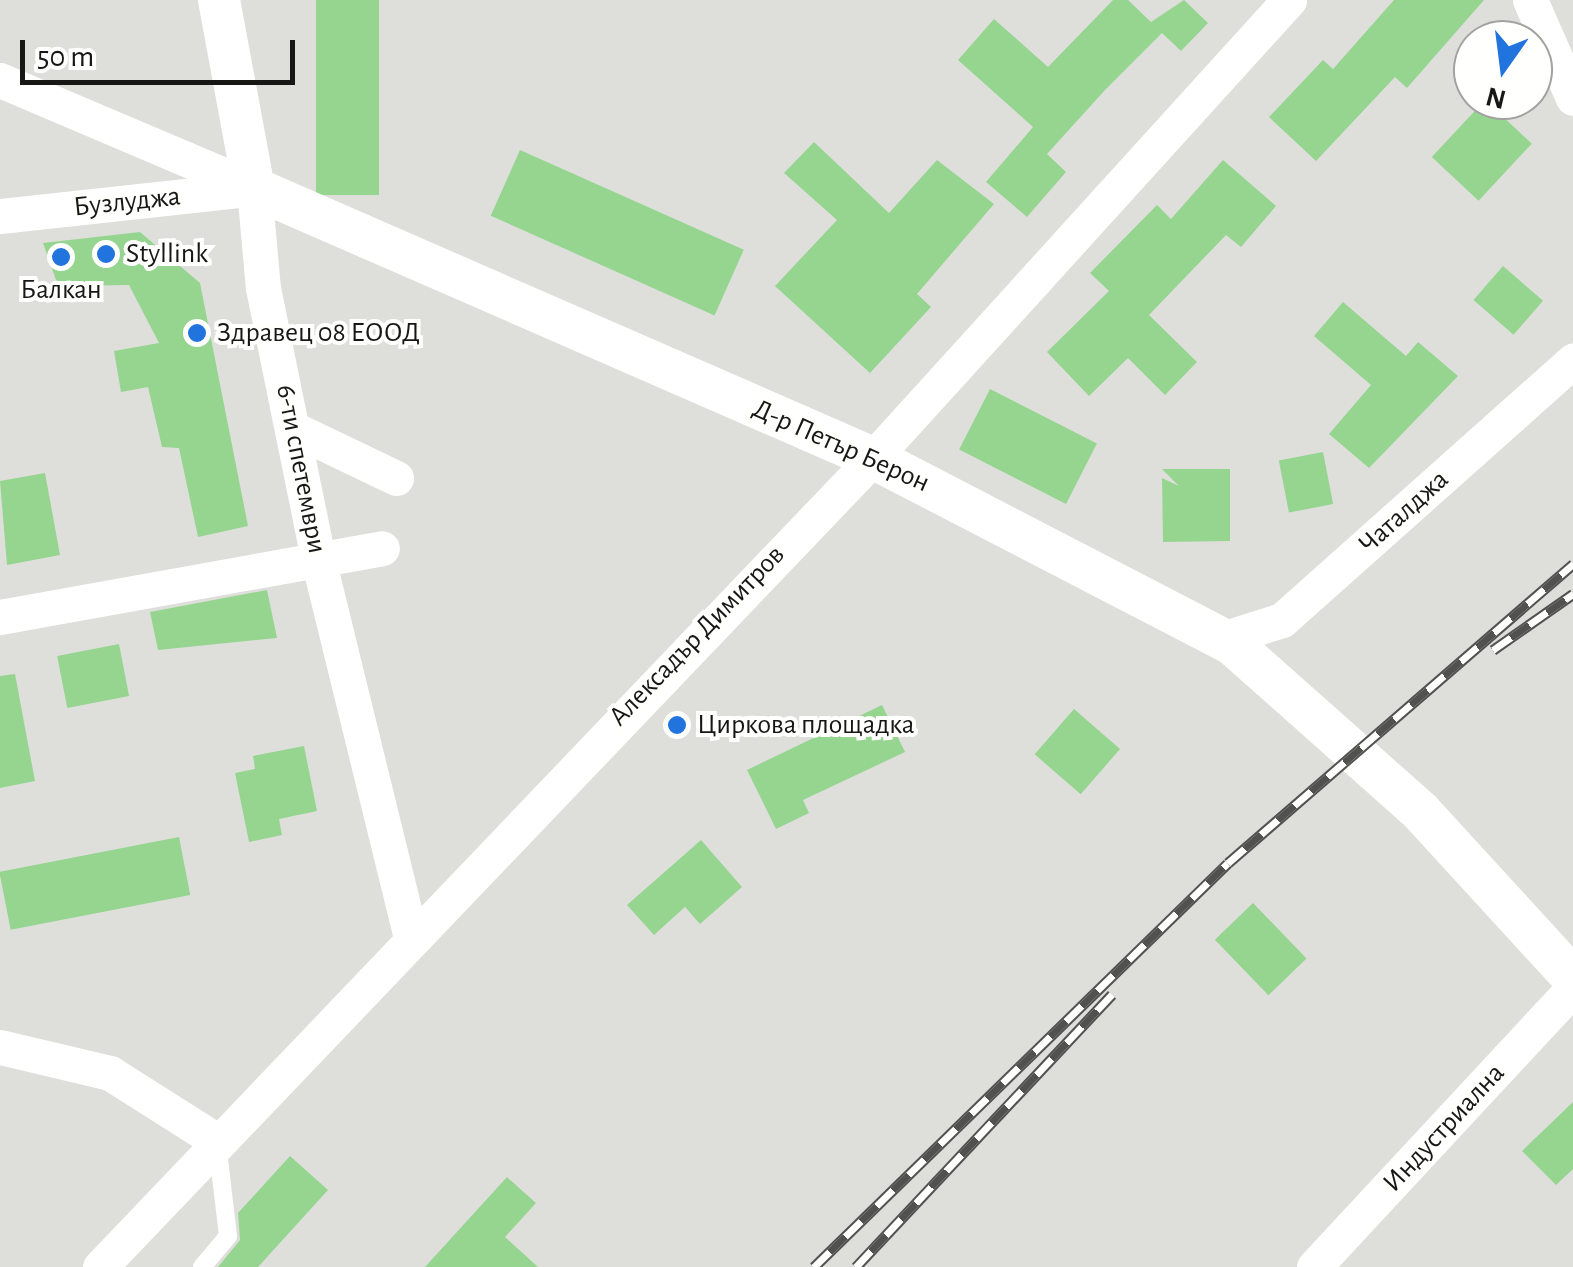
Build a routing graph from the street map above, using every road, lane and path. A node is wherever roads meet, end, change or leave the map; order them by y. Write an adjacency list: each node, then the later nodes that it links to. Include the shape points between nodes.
1 (219, 0): 6 (street, 6-ти спетември)
2 (1289, 0): 10 (street, Алексадър Димитров)
3 (1530, 0): 5 (street)
4 (0, 80): 6 (street, Д-р Петър Берон)
5 (1573, 98)
6 (254, 188): 7 (street, Бузлуджа); 9 (street, 6-ти спетември, via 263,288); 10 (street, Д-р Петър Берон)
7 (0, 216)
8 (1573, 361): 15 (street, Чаталджа, via 1282,620)
9 (296, 430): 11 (street); 13 (street, 6-ти спетември)
10 (873, 458): 15 (street, Д-р Петър Берон); 16 (street, Алексадър Димитров)
11 (396, 478)
12 (382, 548): 13 (street)
13 (318, 559): 14 (street); 16 (street, 6-ти спетември)
14 (0, 618)
15 (1222, 639): 17 (street, Д-р Петър Берон, via 1421,812)
16 (410, 934): 20 (street, Алексадър Димитров)
17 (1573, 978)
18 (1573, 988): 23 (street, Индустриална)
19 (0, 1047): 20 (street, via 110,1073)
20 (217, 1140): 21 (street, Алексадър Димитров); 22 (lane, via 228,1236)
21 (100, 1267)
22 (202, 1267)
23 (1314, 1267)

